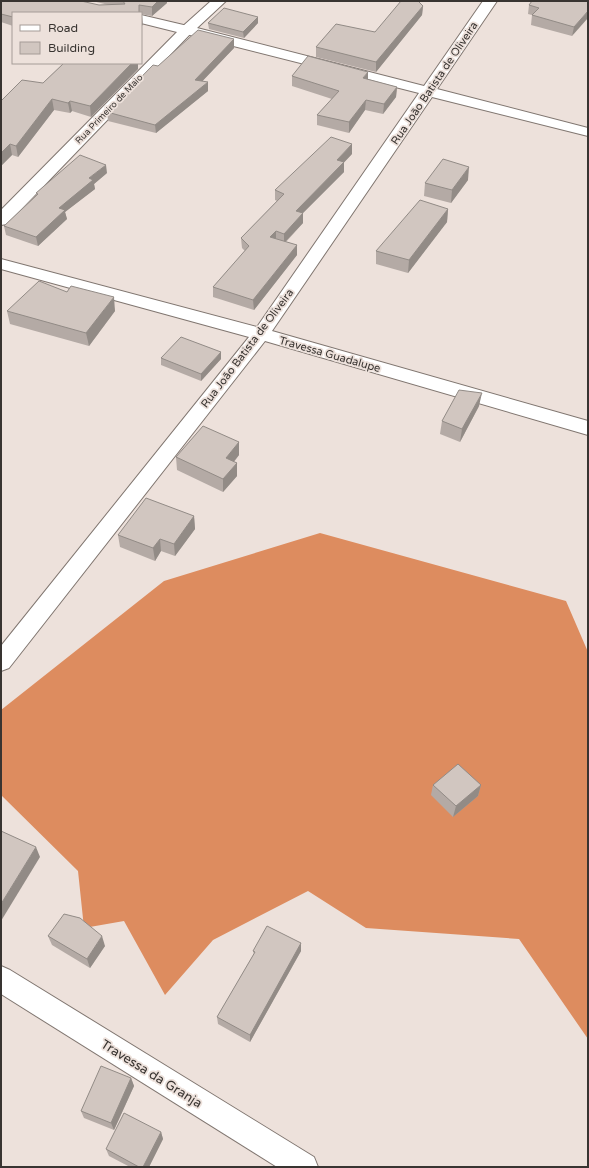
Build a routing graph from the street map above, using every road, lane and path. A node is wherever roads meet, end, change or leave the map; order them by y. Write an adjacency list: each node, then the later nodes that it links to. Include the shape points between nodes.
1 (219, 1): 4 (street, Rua Primeiro de Maio)
2 (490, 1): 5 (street, Rua João Batista de Oliveira)
3 (142, 19): 4 (street)
4 (187, 30): 5 (street); 7 (street, Rua Primeiro de Maio)
5 (429, 91): 6 (street); 9 (street, Rua João Batista de Oliveira)
6 (588, 132)
7 (1, 220)
8 (1, 264): 9 (street, Travessa Guadalupe)
9 (261, 334): 10 (street, Travessa Guadalupe); 11 (street, Rua João Batista de Oliveira)
10 (588, 428)
11 (1, 662)
12 (1, 979): 13 (street, Travessa da Granja)
13 (304, 1167)

